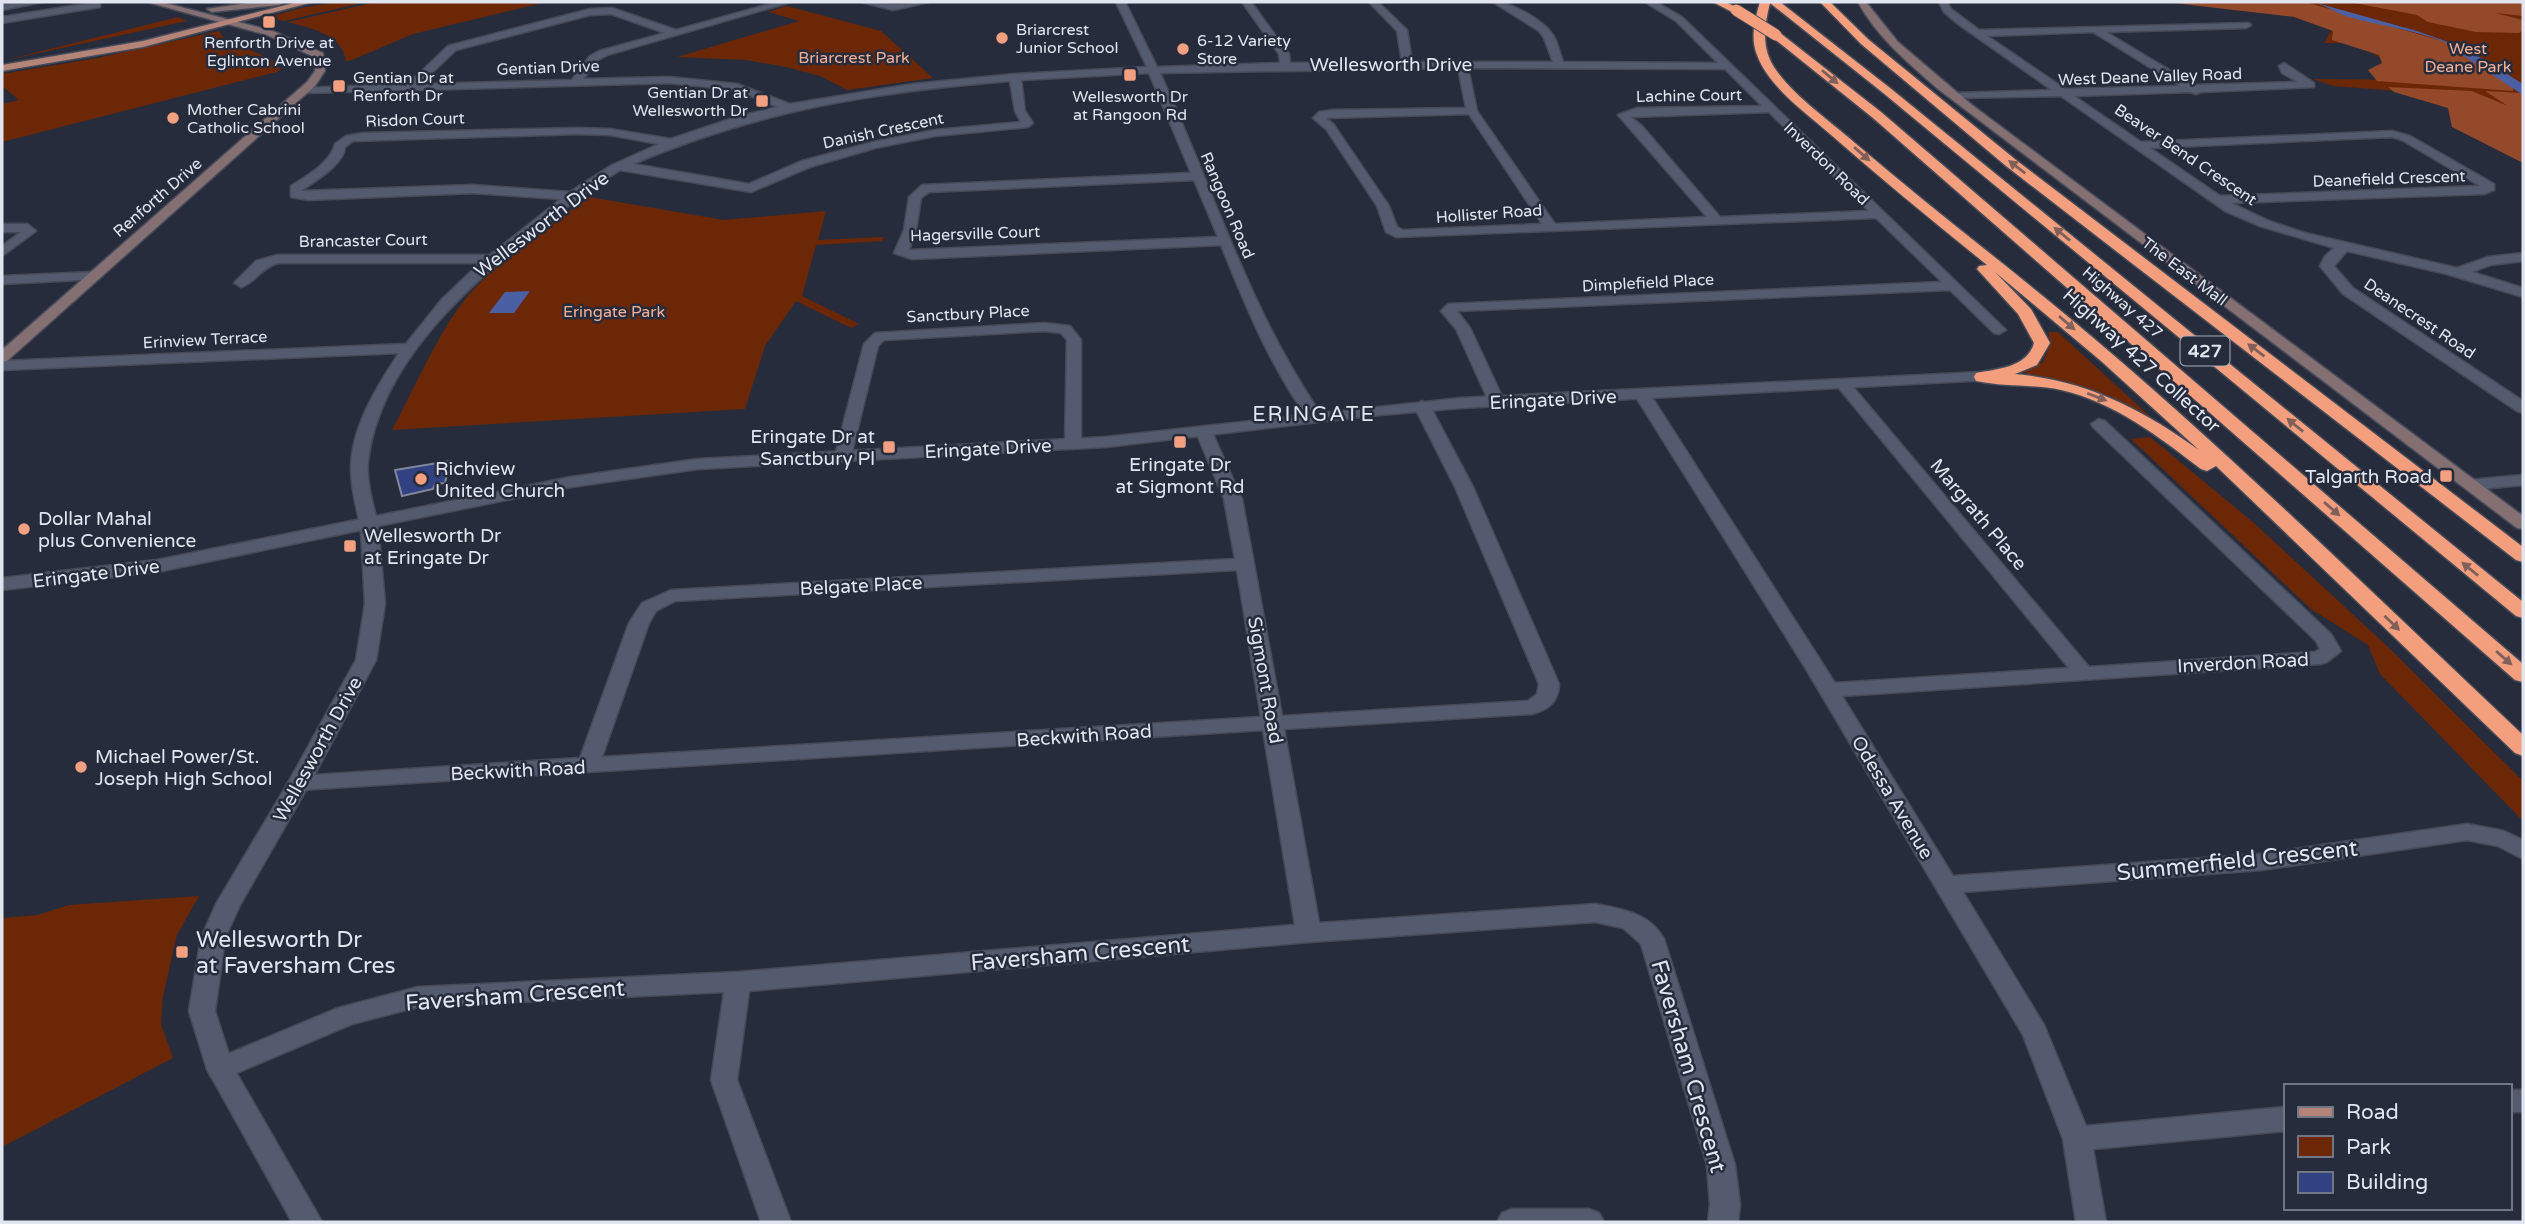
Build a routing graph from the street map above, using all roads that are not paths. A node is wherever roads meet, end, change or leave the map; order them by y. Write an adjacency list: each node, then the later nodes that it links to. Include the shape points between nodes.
1 (38, 2): 23 (street)
2 (151, 2): 22 (main road)
3 (281, 2): 27 (main road); 27 (main road)
4 (297, 2): 27 (main road)
5 (307, 2): 27 (main road)
6 (781, 2): 31 (street)
7 (867, 2): 8 (street, via 893,7)
8 (924, 2)
9 (1120, 2): 41 (street, Rangoon Road)
10 (1246, 2): 36 (street, via 1284,54)
11 (1373, 2): 34 (street, via 1402,30)
12 (1498, 2): 37 (street, via 1542,29)
13 (1650, 2): 38 (street, Inverdon Road, via 1672,13)
14 (1718, 2): 24 (highway, Highway 427 / 427)
15 (1723, 2): 24 (highway)
16 (1765, 2): 60 (highway, Highway 427 Collector, one-way to 60, via 1758,43 1772,73)
17 (1825, 2): 42 (highway, 427)
18 (1862, 2): 50 (main road, The East Mall, via 1900,50)
19 (1943, 2): 32 (street, Beaver Bend Crescent)
20 (97, 5): 28 (street)
21 (1778, 5): 47 (highway, Highway 427 / 427)
22 (180, 6): 27 (main road)
23 (2, 7)
24 (1736, 10): 101 (highway, Highway 427 / 427, one-way to 101, bridge, via 1776,35 1877,115)
25 (1805, 11): 47 (highway)
26 (1851, 13): 42 (highway)
27 (228, 17): 33 (main road); 33 (main road, via 314,40 325,50); 40 (main road, via 143,44)
28 (2, 20)
29 (2246, 25): 30 (street)
30 (2096, 30): 32 (street); 48 (street)
31 (676, 33): 44 (street, via 597,55); 45 (street, via 612,11 590,12 452,47)
32 (1976, 33): 49 (street, Beaver Bend Crescent)
33 (319, 55): 46 (main road, Renforth Drive, via 320,71)
34 (1407, 64): 35 (street, Wellesworth Drive); 36 (street, Wellesworth Drive)
35 (1462, 64): 37 (street, Wellesworth Drive); 53 (street)
36 (1285, 65): 41 (street, Wellesworth Drive)
37 (1559, 65): 38 (street, Wellesworth Drive)
38 (1728, 66): 52 (street, Inverdon Road)
39 (2284, 66): 48 (street, West Deane Valley Road, via 2310,85)
40 (2, 68)
41 (1155, 69): 43 (street, Wellesworth Drive); 57 (street, Rangoon Road)
42 (1902, 74): 95 (highway, 427, one-way to 42)
43 (1015, 77): 51 (street, Wellesworth Drive, via 922,85); 56 (street, Danish Crescent, via 1020,111 1027,122 1024,125 873,145 806,164 761,186 734,187)
44 (576, 82): 45 (street, Gentian Drive); 51 (street, Gentian Drive, via 696,82 737,88)
45 (411, 87): 46 (street, Gentian Drive)
46 (305, 90): 71 (main road, Renforth Drive)
47 (1886, 90): 99 (highway, Highway 427 / 427, one-way to 47)
48 (2196, 91): 49 (street, West Deane Valley Road)
49 (2066, 94): 50 (street, West Deane Valley Road); 55 (street, Beaver Bend Crescent)
50 (1957, 96): 92 (main road, The East Mall)
51 (788, 107): 54 (street, Wellesworth Drive)
52 (1771, 109): 61 (street, Inverdon Road); 62 (street, Lachine Court, via 1624,115)
53 (1472, 111): 63 (street); 63 (street, Hollister Road, via 1333,113 1319,118 1330,127 1383,206 1394,232 1419,235)
54 (672, 143): 56 (street, Wellesworth Drive); 58 (street, Risdon Court, via 577,131 363,136 343,142 318,174 295,190 295,194 308,196 473,189)
55 (2141, 145): 59 (street, Beaver Bend Crescent); 59 (street, Deanefield Crescent, via 2392,134 2490,187)
56 (622, 165): 58 (street, Wellesworth Drive)
57 (1197, 176): 65 (street, Rangoon Road); 65 (street, Hagersville Court, via 926,188 915,197 901,253)
58 (572, 196): 69 (street, Wellesworth Drive)
59 (2219, 201): 66 (street, Beaver Bend Crescent, via 2251,219)
60 (1919, 203): 80 (highway, via 2025,312 2042,343 2038,356 2029,363); 97 (highway, Highway 427 Collector, one-way to 97, via 2109,360)
61 (1881, 214): 62 (street, Hollister Road); 74 (street, Inverdon Road)
62 (1716, 220): 63 (street, Hollister Road)
63 (1550, 226)
64 (2, 228): 67 (street, via 30,231)
65 (1225, 241): 86 (street, Rangoon Road, via 1268,342)
66 (2345, 246): 70 (street, Beaver Bend Crescent); 85 (street, Deanecrest Road, via 2330,258 2328,266 2348,291)
67 (2, 251)
68 (2523, 257): 70 (street, via 2488,261)
69 (494, 259): 73 (street, Brancaster Court, via 276,259 261,264); 77 (street, Wellesworth Drive, via 471,276)
70 (2461, 271): 75 (street, Beaver Bend Crescent)
71 (94, 276): 72 (street); 78 (main road, Renforth Drive)
72 (2, 280)
73 (241, 283)
74 (1955, 286): 76 (street, Inverdon Road); 83 (street, Dimplefield Place, via 1453,307 1450,316 1463,328)
75 (2523, 293)
76 (1999, 331)
77 (409, 348): 79 (street, Erinview Terrace); 93 (street, Wellesworth Drive, via 366,435 360,464)
78 (2, 358)
79 (2, 366)
80 (1982, 377): 81 (street, Eringate Drive); 97 (highway, one-way to 97, via 2070,388 2135,415 2227,480)
81 (1843, 384): 82 (street, Eringate Drive); 100 (street, Margrath Place)
82 (1642, 394): 83 (street, Eringate Drive); 102 (street, Odessa Avenue)
83 (1496, 401): 84 (street, Eringate Drive)
84 (1422, 406): 86 (street, Eringate Drive); 103 (street, Beckwith Road, via 1464,487 1549,691 1542,703 1517,709)
85 (2523, 408)
86 (1315, 417): 88 (street, Eringate Drive)
87 (2099, 424): 100 (street, Inverdon Road, via 2324,638 2331,651 2320,658)
88 (1204, 432): 89 (street, Eringate Drive); 96 (street, Sigmont Road, via 1233,499)
89 (1073, 444): 90 (street, Eringate Drive); 90 (street, Sanctbury Place, via 1074,340 1065,329 895,334 880,336 871,344)
90 (843, 456): 93 (street, Eringate Drive, via 628,472)
91 (2523, 480): 92 (street)
92 (2470, 485): 94 (main road, The East Mall)
93 (369, 524): 98 (street, Eringate Drive, via 157,566); 106 (street, Wellesworth Drive, via 375,604 366,660)
94 (2523, 524)
95 (2523, 556)
96 (1245, 564): 103 (street, Sigmont Road); 105 (street, Belgate Place, via 671,596 649,607 639,623)
97 (2342, 576): 104 (highway, Highway 427 Collector, one-way to 104)
98 (2, 584)
99 (2523, 612)
100 (2083, 672): 102 (street, Inverdon Road)
101 (2523, 675)
102 (1829, 690): 108 (street, Odessa Avenue)
103 (1274, 723): 105 (street, Beckwith Road); 109 (street, Sigmont Road)
104 (2523, 748)
105 (588, 766): 106 (street, Beckwith Road)
106 (299, 783): 111 (street, Wellesworth Drive, via 228,904 214,938 202,1012)
107 (2523, 851): 108 (street, Summerfield Crescent, via 2504,839 2467,832 2261,862)
108 (1947, 885): 113 (street, Odessa Avenue, via 2035,1032)
109 (1309, 933): 110 (street, Faversham Crescent); 118 (street, Faversham Crescent, via 1595,913 1630,920 1653,939 1721,1165)
110 (738, 982): 111 (street, Faversham Crescent, via 418,997 347,1016); 115 (street, via 724,1080)
111 (220, 1069): 114 (street, Wellesworth Drive)
112 (2284, 1119): 113 (street)
113 (2077, 1139): 119 (street, Odessa Avenue)
114 (307, 1222)
115 (776, 1222)
116 (1512, 1222): 117 (street)
117 (1589, 1222)
118 (1723, 1222)
119 (2091, 1222)

